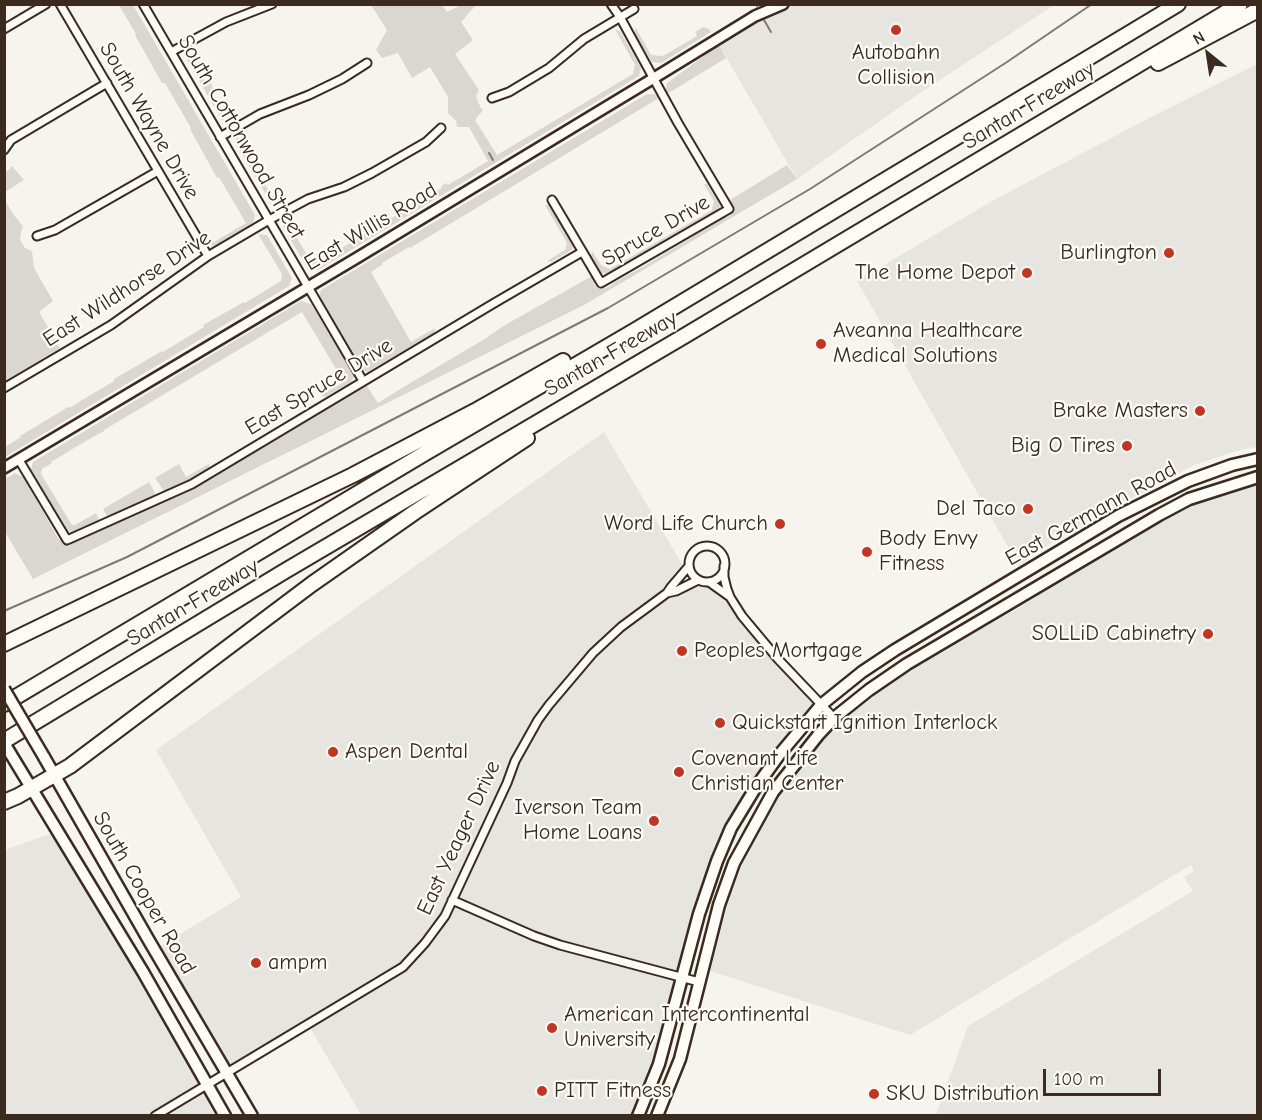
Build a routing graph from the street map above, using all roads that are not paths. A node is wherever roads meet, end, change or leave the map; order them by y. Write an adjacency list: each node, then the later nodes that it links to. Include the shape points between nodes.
1 (46, 4): 15 (street)
2 (60, 4): 20 (street, South Wayne Drive)
3 (143, 4): 16 (street, South Cottonwood Street)
4 (272, 4): 16 (street, via 226,22)
5 (611, 4): 14 (street)
6 (767, 4): 13 (street, East Willis Road)
7 (783, 4): 13 (street, East Willis Road)
8 (1160, 4): 18 (highway)
9 (1178, 4): 18 (highway, Santan Freeway)
10 (1240, 4): 24 (highway, Santan Freeway)
11 (634, 9): 14 (street)
12 (1257, 10): 24 (highway, via 1047,128)
13 (755, 16): 19 (street, East Willis Road)
14 (620, 17): 19 (street); 21 (street, via 584,39 549,68)
15 (4, 29)
16 (171, 52): 23 (street, South Cottonwood Street)
17 (367, 63): 23 (street, via 342,79 260,114)
18 (1080, 63): 33 (highway, Santan Freeway)
19 (654, 78): 30 (street, Spruce Drive, via 729,209 602,283); 32 (street, East Willis Road)
20 (107, 83): 25 (street, via 12,140); 26 (street, South Wayne Drive)
21 (492, 98)
22 (441, 128): 28 (street, East Wildhorse Drive, via 426,142 372,173)
23 (220, 137): 28 (street, South Cottonwood Street)
24 (1013, 140): 36 (highway, Santan Freeway)
25 (4, 150)
26 (158, 171): 29 (street, via 56,230); 31 (street, South Wayne Drive)
27 (552, 200): 30 (street)
28 (269, 220): 31 (street, East Wildhorse Drive); 32 (street, South Cottonwood Street)
29 (37, 236)
30 (582, 252): 34 (street, East Spruce Drive)
31 (208, 256): 35 (street, East Wildhorse Drive, via 111,325)
32 (308, 287): 34 (street, South Cottonwood Street); 37 (street, East Willis Road)
33 (634, 331): 47 (highway, via 595,344 352,475); 49 (highway, Santan Freeway)
34 (363, 381): 37 (street, East Spruce Drive, via 192,484 67,540)
35 (4, 388)
36 (565, 406): 52 (highway, Santan Freeway); 53 (highway, via 534,434 312,584)
37 (19, 459): 39 (street, East Willis Road)
38 (1257, 459): 50 (main road, East Germann Road, via 1188,481 1118,516 895,650)
39 (4, 468)
40 (1257, 477): 51 (main road, East Germann Road, via 1189,499 1158,514 907,664)
41 (689, 566): 42 (street, via 695,551 706,547 721,554); 43 (street); 45 (street, East Yeager Drive)
42 (724, 566): 44 (street, via 720,576); 46 (street)
43 (698, 580): 44 (street); 45 (street, East Yeager Drive)
44 (709, 582): 46 (street)
45 (667, 593): 56 (street, East Yeager Drive, via 593,653 538,720 515,761)
46 (730, 597): 50 (street, via 758,636)
47 (4, 644)
48 (4, 689): 53 (main road, South Cooper Road, bridge)
49 (4, 704)
50 (821, 705): 51 (street); 57 (main road, East Germann Road, via 778,755 731,828 709,884)
51 (834, 718): 58 (main road, East Germann Road, via 773,792 734,863)
52 (4, 742): 54 (main road, South Cooper Road)
53 (54, 775): 54 (highway); 59 (main road, South Cooper Road, via 147,939)
54 (31, 788): 55 (highway); 59 (main road, South Cooper Road, via 143,972)
55 (4, 802)
56 (453, 900): 57 (street, via 560,945); 59 (street, East Yeager Drive, via 434,931 403,967)
57 (682, 977): 58 (street); 63 (main road, East Germann Road, via 659,1064)
58 (699, 982): 64 (main road, East Germann Road, via 680,1059)
59 (216, 1078): 60 (street, East Yeager Drive); 61 (main road, South Cooper Road); 62 (main road, South Cooper Road)
60 (155, 1116)
61 (225, 1116)
62 (252, 1116)
63 (638, 1116)
64 (657, 1116)

